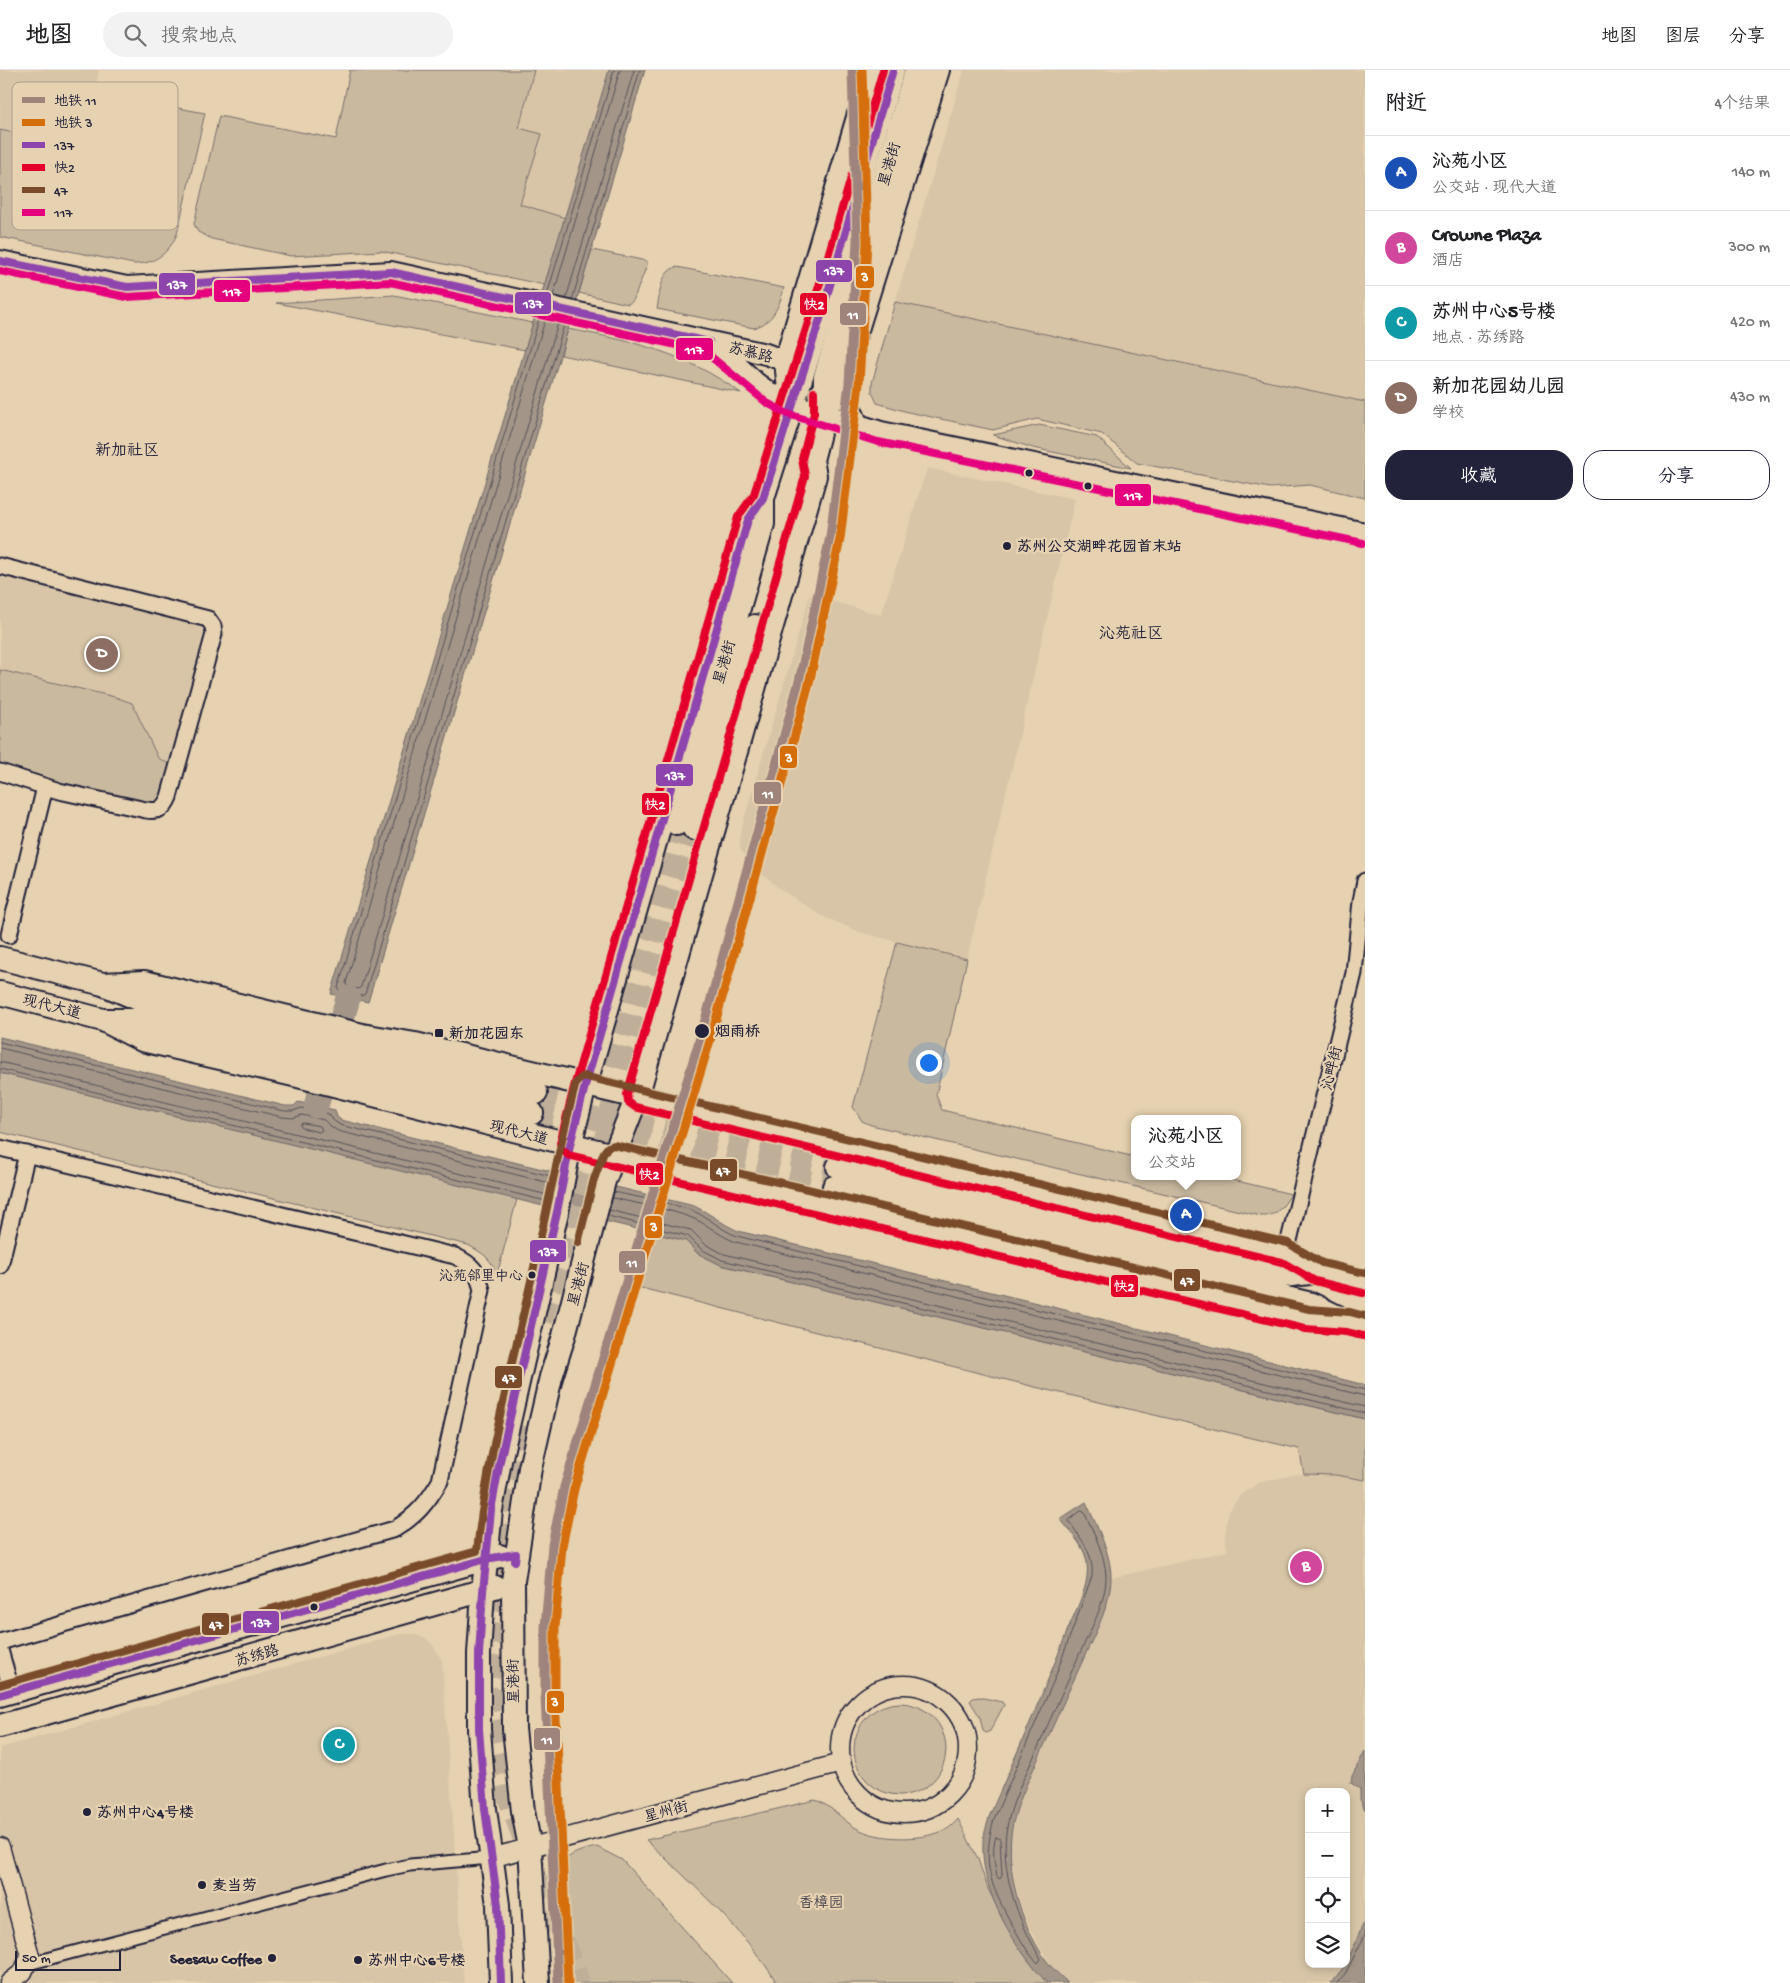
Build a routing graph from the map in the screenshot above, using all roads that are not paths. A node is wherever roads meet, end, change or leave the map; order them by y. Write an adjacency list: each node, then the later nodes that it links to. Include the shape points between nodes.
1 (872, 70): 7 (main road)
2 (893, 70): 7 (main road, 星港街, via 866,164)
3 (916, 70): 8 (main road, 星港街)
4 (938, 70): 8 (main road)
5 (0, 261): 6 (main road, 苏慕路, via 127,287 391,272)
6 (709, 342): 7 (main road, 苏慕路, via 766,354); 9 (main road, 苏慕路, via 764,389)
7 (795, 364): 8 (main road, 苏慕路); 9 (main road)
8 (833, 381): 10 (main road, 星港街); 11 (main road)
9 (791, 404): 10 (main road, 苏慕路); 13 (main road, 星港街)
10 (824, 414): 11 (main road, 苏慕路); 12 (main road, 星港街)
11 (858, 426): 14 (main road, 苏慕路)
12 (812, 460): 13 (main road, 星港街, via 801,472 686,827 763,524); 25 (main road, 星港街, via 815,476)
13 (763, 498): 24 (main road, 星港街, via 748,520)
14 (1365, 533)
15 (0, 566): 17 (street, via 208,619 213,626 214,634 187,735 169,797 162,809 146,810)
16 (0, 772): 17 (street)
17 (45, 787): 19 (street)
18 (1365, 881): 30 (street, 沁畔街, via 1354,973)
19 (9, 935)
20 (0, 958): 21 (main road, 现代大道)
21 (103, 984): 23 (main road, 现代大道, via 138,999 276,1030 534,1103 146,1020); 24 (main road, 现代大道, via 144,982)
22 (0, 993): 23 (main road, 现代大道)
23 (104, 1020): 26 (main road, 现代大道, via 142,1040)
24 (585, 1086): 25 (main road, 现代大道); 26 (main road, 星港街)
25 (637, 1097): 29 (main road, 星港街); 30 (main road, 现代大道)
26 (570, 1145): 29 (main road, 现代大道); 36 (main road, 星港街, via 500,1460)
27 (0, 1148): 28 (street)
28 (27, 1154): 31 (street); 39 (street, via 455,1256 471,1264 482,1290 440,1481 426,1505 411,1519 395,1529)
29 (613, 1156): 34 (main road, 现代大道, via 1307,1320); 35 (main road, 星港街, via 545,1402)
30 (1286, 1254): 32 (main road, 现代大道)
31 (0, 1266)
32 (1318, 1272): 33 (main road, 现代大道); 34 (main road, 现代大道, via 1283,1276 836,1177 1311,1304)
33 (1365, 1283)
34 (1357, 1324)
35 (516, 1554): 36 (main road, 苏绣路); 37 (main road, 星港街)
36 (486, 1559): 38 (main road, 星港街); 41 (main road, 苏绣路)
37 (513, 1581): 38 (main road, 苏绣路); 45 (main road, 星港街, via 514,1729)
38 (482, 1592): 42 (main road, 苏绣路); 46 (main road, 星港街, via 479,1729)
39 (0, 1642)
40 (0, 1650): 41 (street)
41 (6, 1693)
42 (0, 1726)
43 (841, 1763): 43 (street, via 847,1780 873,1806 909,1813 937,1804 956,1787 968,1755 967,1739 955,1710 944,1699 930,1691 907,1685 884,1688 863,1699 848,1717 840,1740); 45 (street, 星州街)
44 (0, 1847): 47 (street, via 28,1944)
45 (530, 1847): 46 (street, 星州街); 50 (main road, 星港街)
46 (491, 1858): 47 (street, via 386,1870); 49 (main road, 星港街, via 498,1905)
47 (28, 1964): 48 (street)
48 (9, 1983)
49 (501, 1983)
50 (538, 1983)

